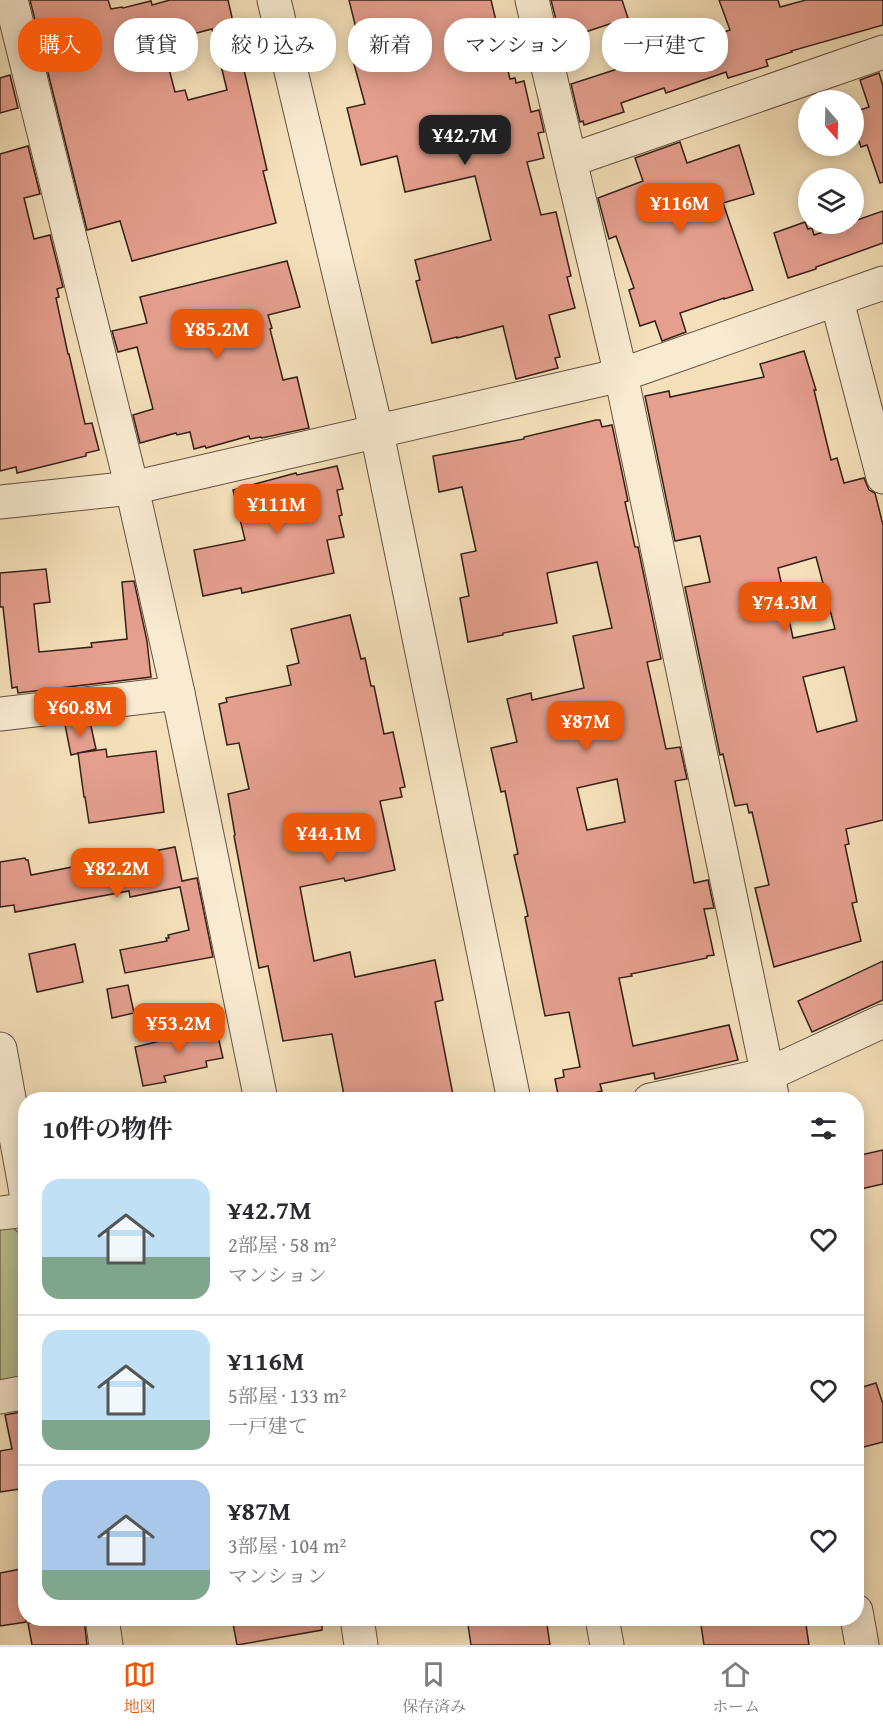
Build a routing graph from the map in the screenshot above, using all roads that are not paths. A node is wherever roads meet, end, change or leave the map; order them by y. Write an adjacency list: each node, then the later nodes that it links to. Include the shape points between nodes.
1 (11, 0): 11 (street)
2 (274, 0): 9 (street)
3 (532, 0): 5 (street)
4 (883, 52): 5 (street)
5 (571, 160): 8 (street)
6 (883, 284): 7 (street)
7 (837, 301): 8 (street); 10 (street)
8 (621, 375): 9 (street); 17 (street)
9 (377, 433): 11 (street); 19 (street)
10 (883, 477)
11 (132, 488): 12 (street); 13 (street)
12 (0, 502)
13 (178, 693): 14 (street); 18 (street)
14 (0, 714)
15 (883, 1021): 17 (street)
16 (0, 1049): 21 (street)
17 (771, 1087): 20 (street)
18 (259, 1092)
19 (512, 1092)
20 (724, 1092)
21 (18, 1148)
22 (18, 1211): 23 (street)
23 (0, 1213)
24 (18, 1394): 25 (street)
25 (0, 1397)
26 (103, 1626): 30 (street)
27 (358, 1626): 31 (street)
28 (603, 1626): 32 (street)
29 (859, 1626): 33 (street)
30 (106, 1645)
31 (362, 1645)
32 (607, 1645)
33 (862, 1645)

